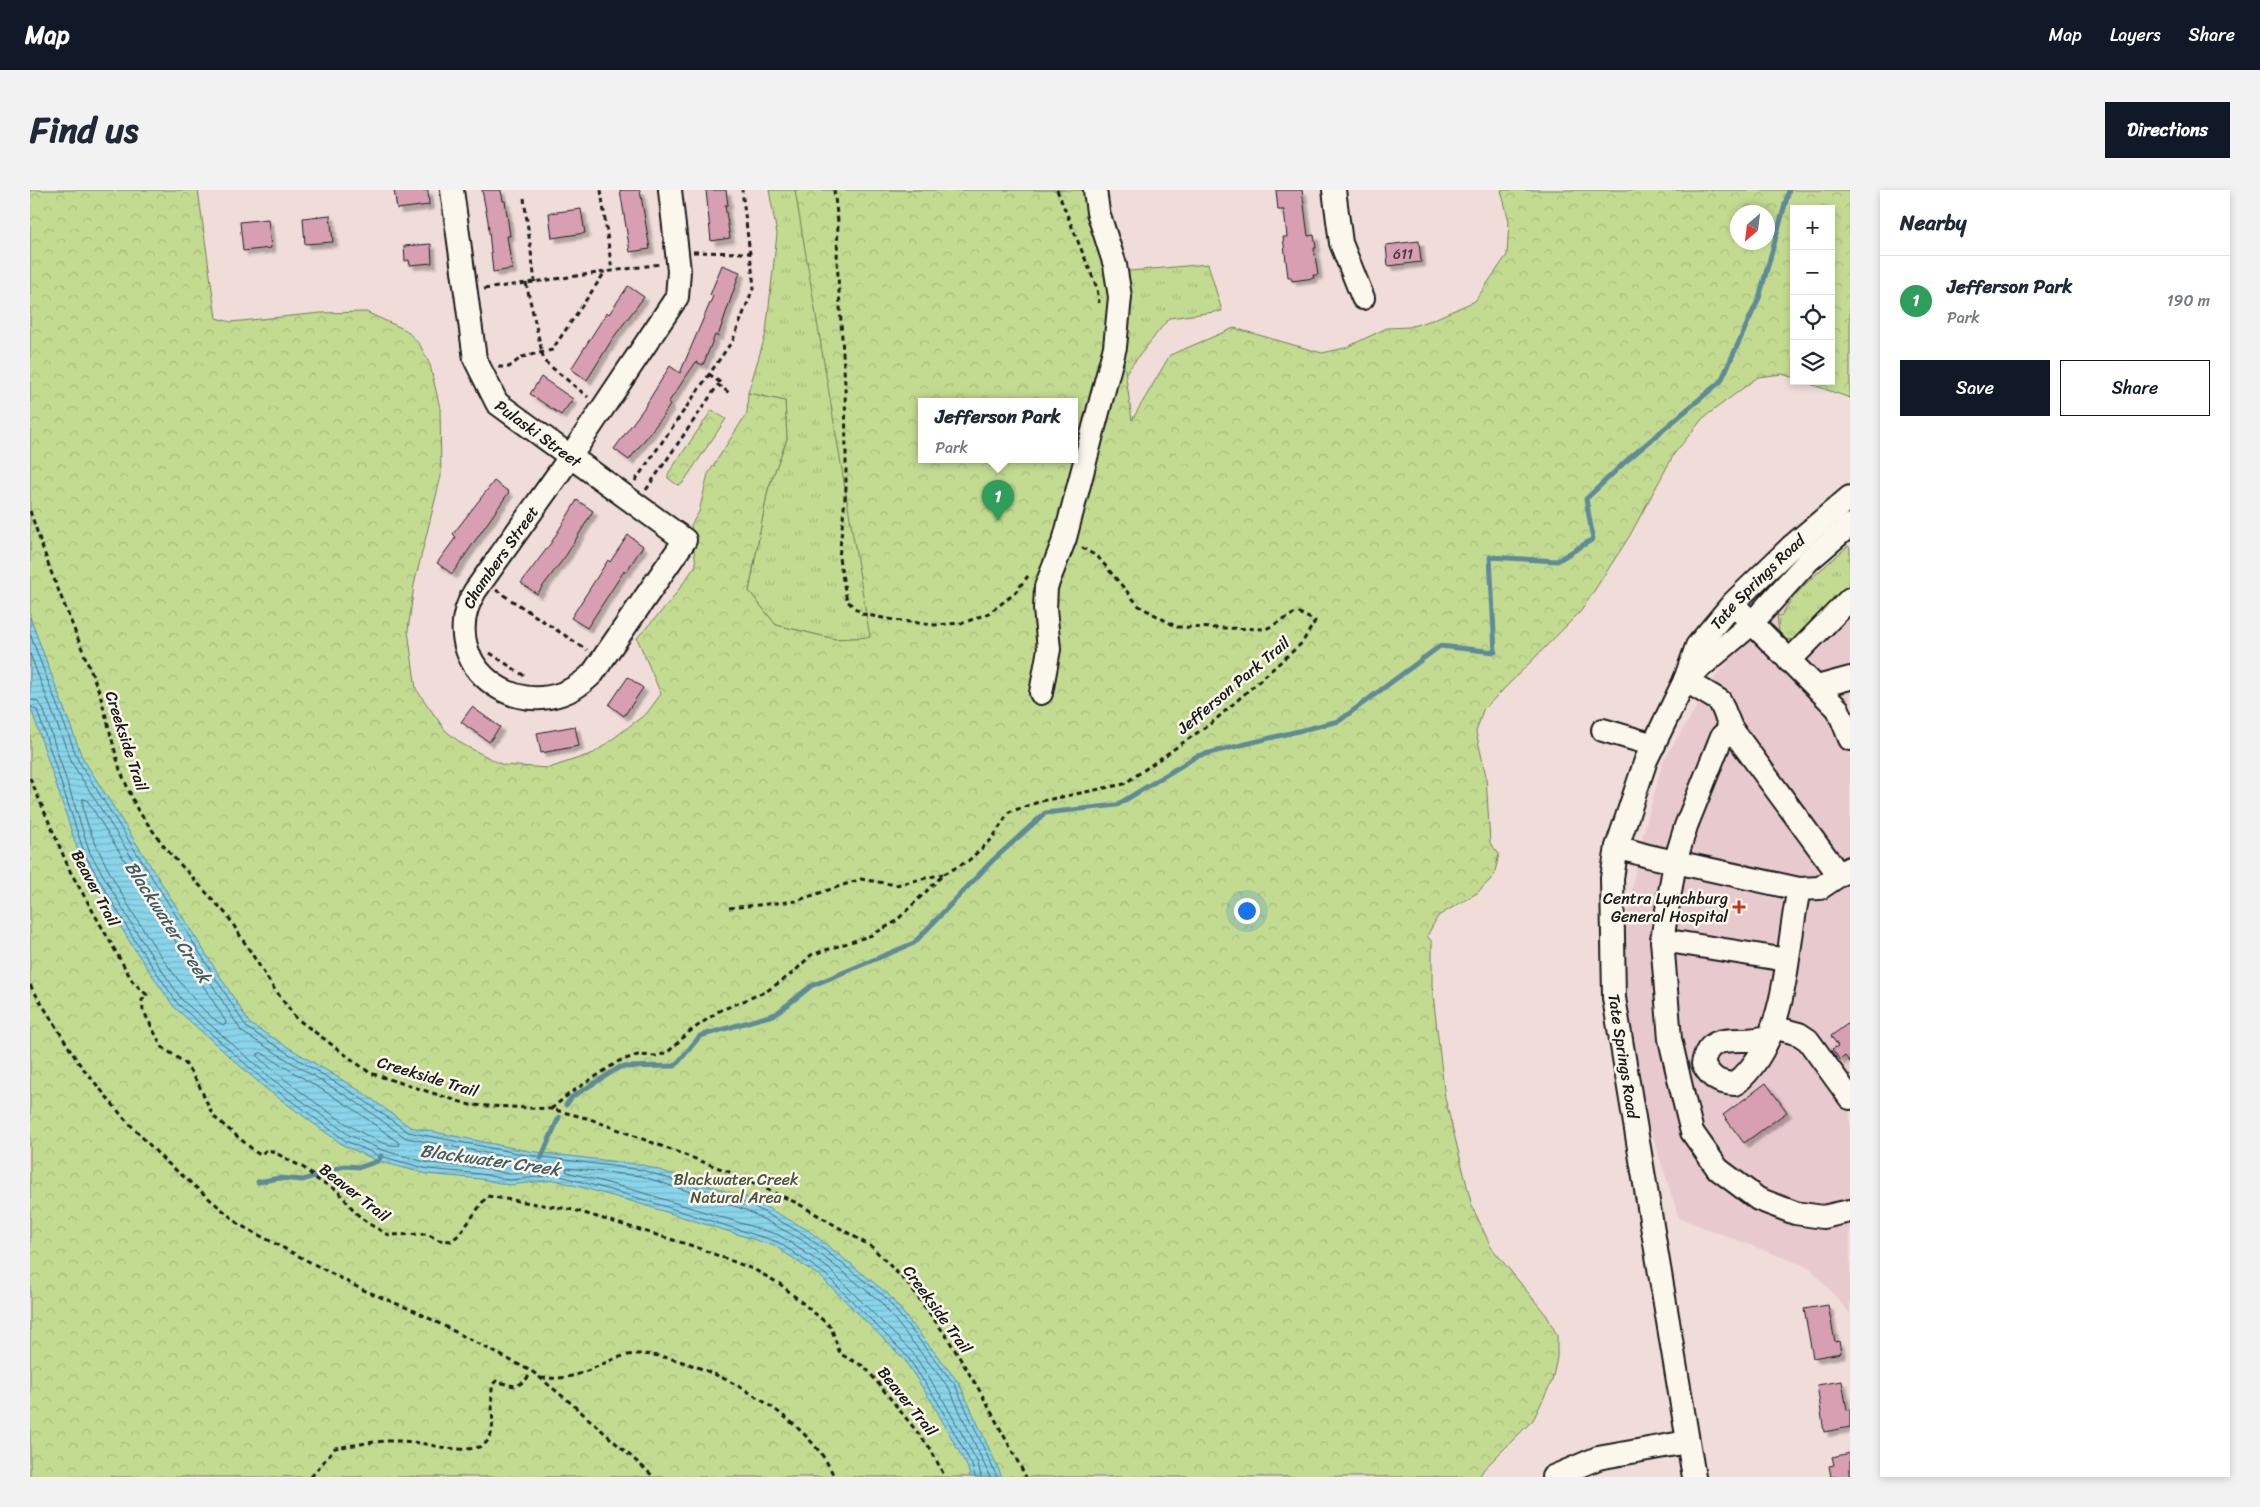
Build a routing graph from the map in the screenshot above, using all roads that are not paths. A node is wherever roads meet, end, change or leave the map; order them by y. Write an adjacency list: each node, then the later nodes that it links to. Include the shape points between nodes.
1 (452, 190): 6 (street, Pulaski Street, via 475,360 497,403)
2 (670, 190): 6 (street, Chambers Street, via 679,271 677,297)
3 (1095, 190): 17 (street, via 1098,212 1116,265 1120,297 1115,347 1065,538 1046,587 1044,609 1049,649)
4 (1334, 190): 5 (street, via 1341,243)
5 (1363, 298)
6 (569, 457): 9 (street, Pulaski Street); 9 (street, Chambers Street, via 468,602 464,625 467,649 478,670 496,687 520,698 540,699 560,696 583,683)
7 (1850, 498): 11 (street, Tate Springs Road, via 1791,547)
8 (1850, 525): 12 (street, Tate Springs Road, via 1808,561)
9 (685, 540)
10 (1850, 599): 13 (street)
11 (1733, 603): 12 (street); 15 (street, Tate Springs Road, via 1697,646)
12 (1751, 624): 13 (street); 15 (street, Tate Springs Road)
13 (1789, 661): 16 (street)
14 (1850, 678): 16 (street)
15 (1685, 680): 18 (street, via 1720,701); 21 (street, Tate Springs Road)
16 (1817, 687): 20 (street, via 1838,709)
17 (1041, 693)
18 (1731, 728): 23 (street, via 1722,736); 24 (street)
19 (1603, 730): 21 (street)
20 (1850, 739)
21 (1654, 745): 22 (street, Tate Springs Road)
22 (1616, 847): 23 (street); 30 (street, Tate Springs Road, via 1612,878 1614,998)
23 (1674, 862): 25 (street); 26 (street)
24 (1845, 872): 25 (street, via 1820,888)
25 (1799, 889): 27 (street)
26 (1662, 940): 27 (street); 29 (street, via 1670,1039 1692,1132 1718,1169 1758,1199 1795,1213 1823,1217)
27 (1787, 960): 28 (street, via 1772,1032 1799,1034 1808,1040)
28 (1850, 1098)
29 (1850, 1211)
30 (1688, 1442): 31 (street, via 1598,1458); 32 (street, Tate Springs Road)
31 (1553, 1477)
32 (1694, 1477)

